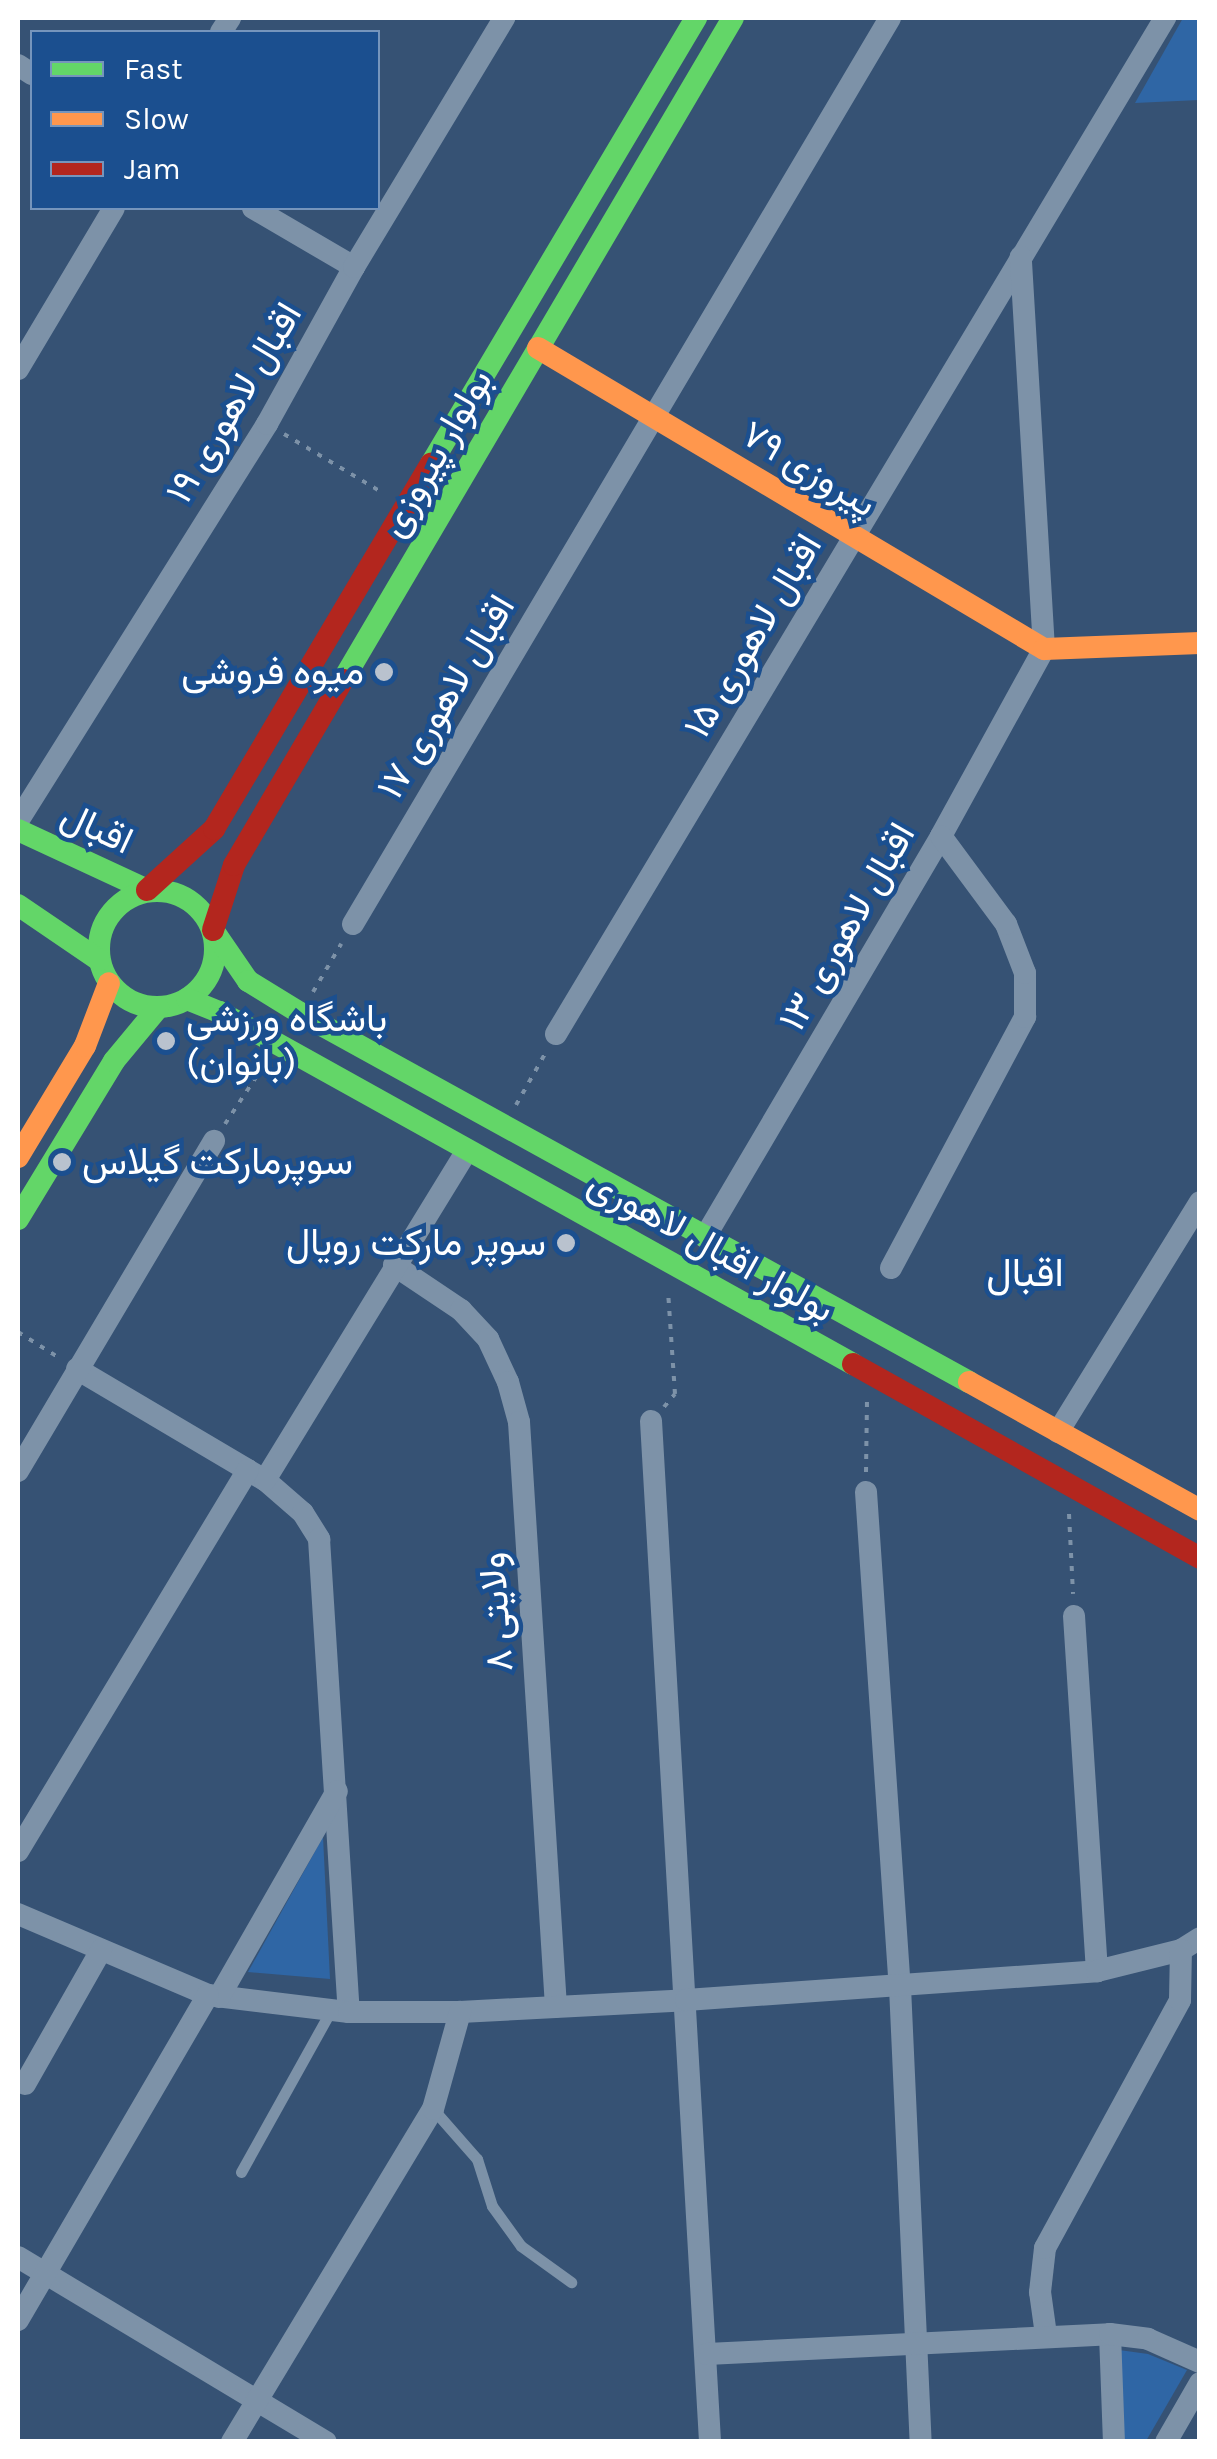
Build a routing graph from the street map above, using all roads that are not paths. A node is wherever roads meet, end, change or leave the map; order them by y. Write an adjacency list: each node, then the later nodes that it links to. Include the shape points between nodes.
1 (504, 18): 9 (street, اقبال لاهوری ۱۹)
2 (696, 18): 19 (main road, بولوار پیروزی, via 214,829)
3 (733, 18): 10 (main road, بولوار پیروزی)
4 (890, 18): 12 (street, اقبال لاهوری ۱۷)
5 (1165, 18): 8 (street, اقبال لاهوری ۱۵)
6 (113, 210): 11 (street)
7 (256, 210): 9 (street)
8 (1022, 256): 13 (street, اقبال لاهوری ۱۵); 15 (street)
9 (354, 267): 16 (street, اقبال لاهوری ۱۹, via 266,424)
10 (538, 348): 12 (main road, پیروزی ۷۹); 22 (main road, بولوار پیروزی, via 234,864)
11 (18, 369)
12 (653, 416): 13 (main road, پیروزی ۷۹); 21 (street, اقبال لاهوری ۱۷)
13 (854, 536): 15 (main road, پیروزی ۷۹); 27 (street, اقبال لاهوری ۱۵)
14 (1200, 643): 15 (main road)
15 (1044, 650): 18 (street, اقبال لاهوری ۱۳)
16 (18, 821)
17 (18, 830): 19 (main road, اقبال)
18 (941, 836): 33 (street, اقبال لاهوری ۱۳); 35 (street, via 1006,924 1025,973 1025,1016)
19 (147, 890): 22 (main road, via 182,895); 23 (main road, via 109,914)
20 (18, 905): 23 (main road)
21 (353, 924)
22 (212, 930): 25 (main road, via 211,972); 33 (main road, بولوار اقبال لاهوری, via 248,980 300,1013)
23 (99, 960): 24 (main road)
24 (109, 983): 26 (main road, via 135,1004); 30 (main road, via 85,1046)
25 (187, 1000): 26 (main road); 29 (main road, بولوار اقبال لاهوری)
26 (158, 1008): 32 (main road, via 114,1061)
27 (556, 1034)
28 (214, 1140): 38 (street)
29 (466, 1151): 34 (street); 37 (main road, بولوار اقبال لاهوری)
30 (18, 1158)
31 (1200, 1202): 40 (street)
32 (18, 1219)
33 (704, 1237): 36 (main road, بولوار اقبال لاهوری)
34 (394, 1266): 42 (street); 56 (street, ولایتی ۸, via 461,1310 488,1339 519,1422)
35 (891, 1268)
36 (848, 1314): 37 (main road); 40 (main road, بولوار اقبال لاهوری)
37 (829, 1351): 45 (main road, بولوار اقبال لاهوری)
38 (78, 1369): 41 (street); 42 (street)
39 (651, 1422): 55 (street)
40 (1058, 1432): 44 (main road, بولوار اقبال لاهوری)
41 (18, 1471)
42 (256, 1475): 47 (street, via 303,1513 319,1540); 48 (street)
43 (866, 1492): 53 (street)
44 (1200, 1510)
45 (1200, 1558)
46 (1074, 1616): 52 (street)
47 (336, 1790): 54 (street); 57 (street)
48 (18, 1851)
49 (18, 1914): 51 (street)
50 (1190, 1944): 52 (street); 66 (street, via 1180,2000 1045,2248 1040,2292)
51 (102, 1950): 54 (street); 59 (street)
52 (1097, 1971): 53 (street)
53 (900, 1986): 55 (street); 68 (street)
54 (214, 1996): 57 (street); 63 (street)
55 (686, 2000): 56 (street); 69 (street)
56 (556, 2006): 58 (street)
57 (340, 2011): 58 (street); 61 (lane)
58 (460, 2012): 60 (street)
59 (24, 2084)
60 (433, 2109): 64 (lane, via 476,2159 492,2206 521,2246); 72 (street)
61 (241, 2172)
62 (18, 2257): 63 (street)
63 (45, 2274): 65 (street); 72 (street)
64 (571, 2282)
65 (18, 2320)
66 (1046, 2334): 67 (street); 68 (street)
67 (1110, 2334): 70 (street, via 1148,2339); 77 (street)
68 (916, 2342): 69 (street); 76 (street)
69 (706, 2354): 75 (street)
70 (1200, 2362)
71 (1200, 2384): 78 (street)
72 (254, 2402): 73 (street); 74 (street)
73 (232, 2442)
74 (326, 2442)
75 (710, 2442)
76 (921, 2442)
77 (1114, 2442)
78 (1166, 2442)

